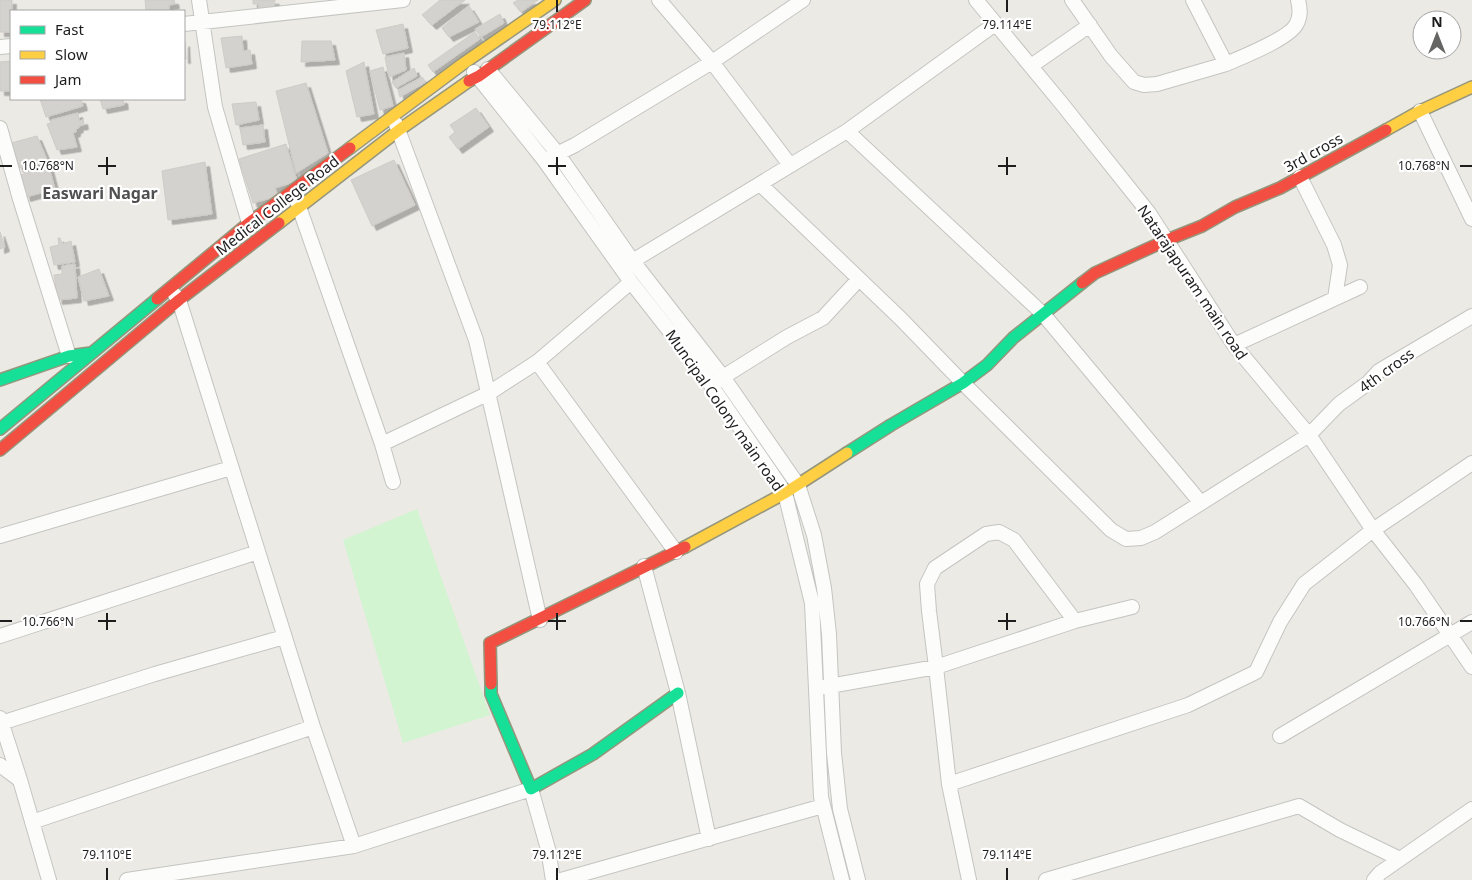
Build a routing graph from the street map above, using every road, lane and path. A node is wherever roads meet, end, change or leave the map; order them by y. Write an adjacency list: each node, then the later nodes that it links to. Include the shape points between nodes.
1 (199, 0): 11 (street)
2 (404, 0): 11 (street)
3 (555, 0): 16 (street, Medical College Road)
4 (585, 0): 19 (street, Medical College Road)
5 (659, 0): 15 (street)
6 (804, 0): 15 (street)
7 (976, 0): 13 (street, Natarajapuram main road)
8 (1072, 0): 14 (street)
9 (1193, 0): 17 (street)
10 (1298, 0): 17 (street, via 1297,24 1285,36)
11 (202, 22): 12 (street); 34 (street, via 215,107)
12 (185, 24)
13 (996, 24): 18 (street, Natarajapuram main road); 25 (street)
14 (1090, 25): 17 (street, via 1134,82 1144,85); 18 (street)
15 (712, 62): 26 (street); 28 (street)
16 (464, 63): 19 (street, Muncipal Colony main road); 22 (street, Medical College Road)
17 (1226, 64)
18 (1031, 66): 35 (street, Natarajapuram main road)
19 (483, 73): 24 (street, Medical College Road); 26 (street); 27 (street, Muncipal Colony main road)
20 (1472, 87): 21 (street, 3rd cross)
21 (1420, 112): 29 (street, 3rd cross); 33 (street)
22 (393, 116): 24 (street); 31 (street, Medical College Road)
23 (0, 128): 47 (street)
24 (399, 130): 32 (street, Medical College Road); 53 (street, via 476,340)
25 (847, 131): 28 (street); 43 (street)
26 (558, 154): 27 (street); 36 (street)
27 (544, 160): 36 (street, Muncipal Colony main road)
28 (790, 165): 30 (street)
29 (1300, 177): 35 (street, 3rd cross, via 1202,226); 41 (street, via 1334,245 1340,265)
30 (760, 184): 36 (street); 37 (street)
31 (291, 192): 32 (street); 34 (street, Medical College Road)
32 (300, 206): 42 (street, Medical College Road); 56 (street)
33 (1472, 218)
34 (250, 223): 40 (street, Medical College Road)
35 (1166, 240): 43 (street, 3rd cross, via 1094,273); 45 (street, Natarajapuram main road)
36 (627, 264): 38 (street, Muncipal Colony main road); 49 (street)
37 (859, 279): 49 (street, via 823,318); 51 (street)
38 (632, 282): 48 (street); 52 (street, Muncipal Colony main road)
39 (1360, 287): 41 (street)
40 (170, 288): 42 (street); 46 (street, Medical College Road)
41 (1335, 298): 45 (street)
42 (179, 300): 57 (street, Medical College Road); 59 (street)
43 (1043, 314): 51 (street, 3rd cross); 63 (street)
44 (1472, 316): 55 (street, 4th cross, via 1379,372 1339,404)
45 (1234, 345): 55 (street, Natarajapuram main road)
46 (91, 353): 47 (street); 54 (street, Medical College Road)
47 (68, 356): 50 (street)
48 (537, 362): 53 (street); 67 (street)
49 (723, 377): 52 (street); 61 (street)
50 (0, 380)
51 (963, 383): 61 (street, 3rd cross); 63 (street, 4th cross, via 1111,530 1126,540 1155,532)
52 (710, 385): 62 (street, Muncipal Colony main road)
53 (489, 393): 56 (street); 70 (street)
54 (0, 429)
55 (1309, 435): 63 (street, 4th cross); 64 (street, Natarajapuram main road)
56 (382, 444): 60 (street)
57 (0, 450)
58 (1472, 464): 64 (street)
59 (232, 468): 65 (street); 66 (street)
60 (393, 482)
61 (798, 485): 62 (street, 3rd cross); 78 (street, via 814,535 824,588)
62 (785, 494): 67 (street, 3rd cross); 79 (street, Muncipal Colony main road, via 812,603)
63 (1200, 503)
64 (1373, 530): 74 (street, Natarajapuram main road); 86 (street, via 1304,584 1280,622 1256,672 1188,705)
65 (0, 536)
66 (258, 552): 73 (street); 75 (street)
67 (676, 552): 68 (street, 3rd cross)
68 (644, 566): 70 (street, 3rd cross); 80 (street)
69 (1132, 607): 71 (street)
70 (540, 620): 87 (street, 3rd cross, via 490,644 491,694)
71 (1075, 621): 76 (street); 76 (street, via 1014,540 999,532 986,534 935,568 928,584)
72 (1472, 622): 74 (street)
73 (0, 636)
74 (1451, 636): 77 (street, Natarajapuram main road); 83 (street)
75 (284, 637): 81 (street); 82 (street)
76 (936, 667): 78 (street); 86 (street)
77 (1472, 667)
78 (832, 686): 79 (street); 99 (street, via 840,809)
79 (816, 688): 88 (street, Muncipal Colony main road)
80 (678, 693): 87 (street, via 593,754); 91 (street)
81 (1, 721): 85 (street)
82 (312, 728): 90 (street); 92 (street)
83 (1280, 736)
84 (0, 765): 85 (street)
85 (20, 780): 90 (street)
86 (949, 784): 100 (street)
87 (531, 789): 92 (street); 96 (street)
88 (823, 806): 91 (street); 98 (street, Muncipal Colony main road)
89 (1472, 809): 93 (street)
90 (32, 822): 94 (street)
91 (709, 839): 97 (street)
92 (354, 846): 95 (street)
93 (1400, 859): 101 (street, via 1299,806); 102 (street)
94 (49, 880)
95 (127, 880)
96 (553, 880)
97 (561, 880)
98 (842, 880)
99 (858, 880)
100 (970, 880)
101 (1046, 880)
102 (1374, 880)

